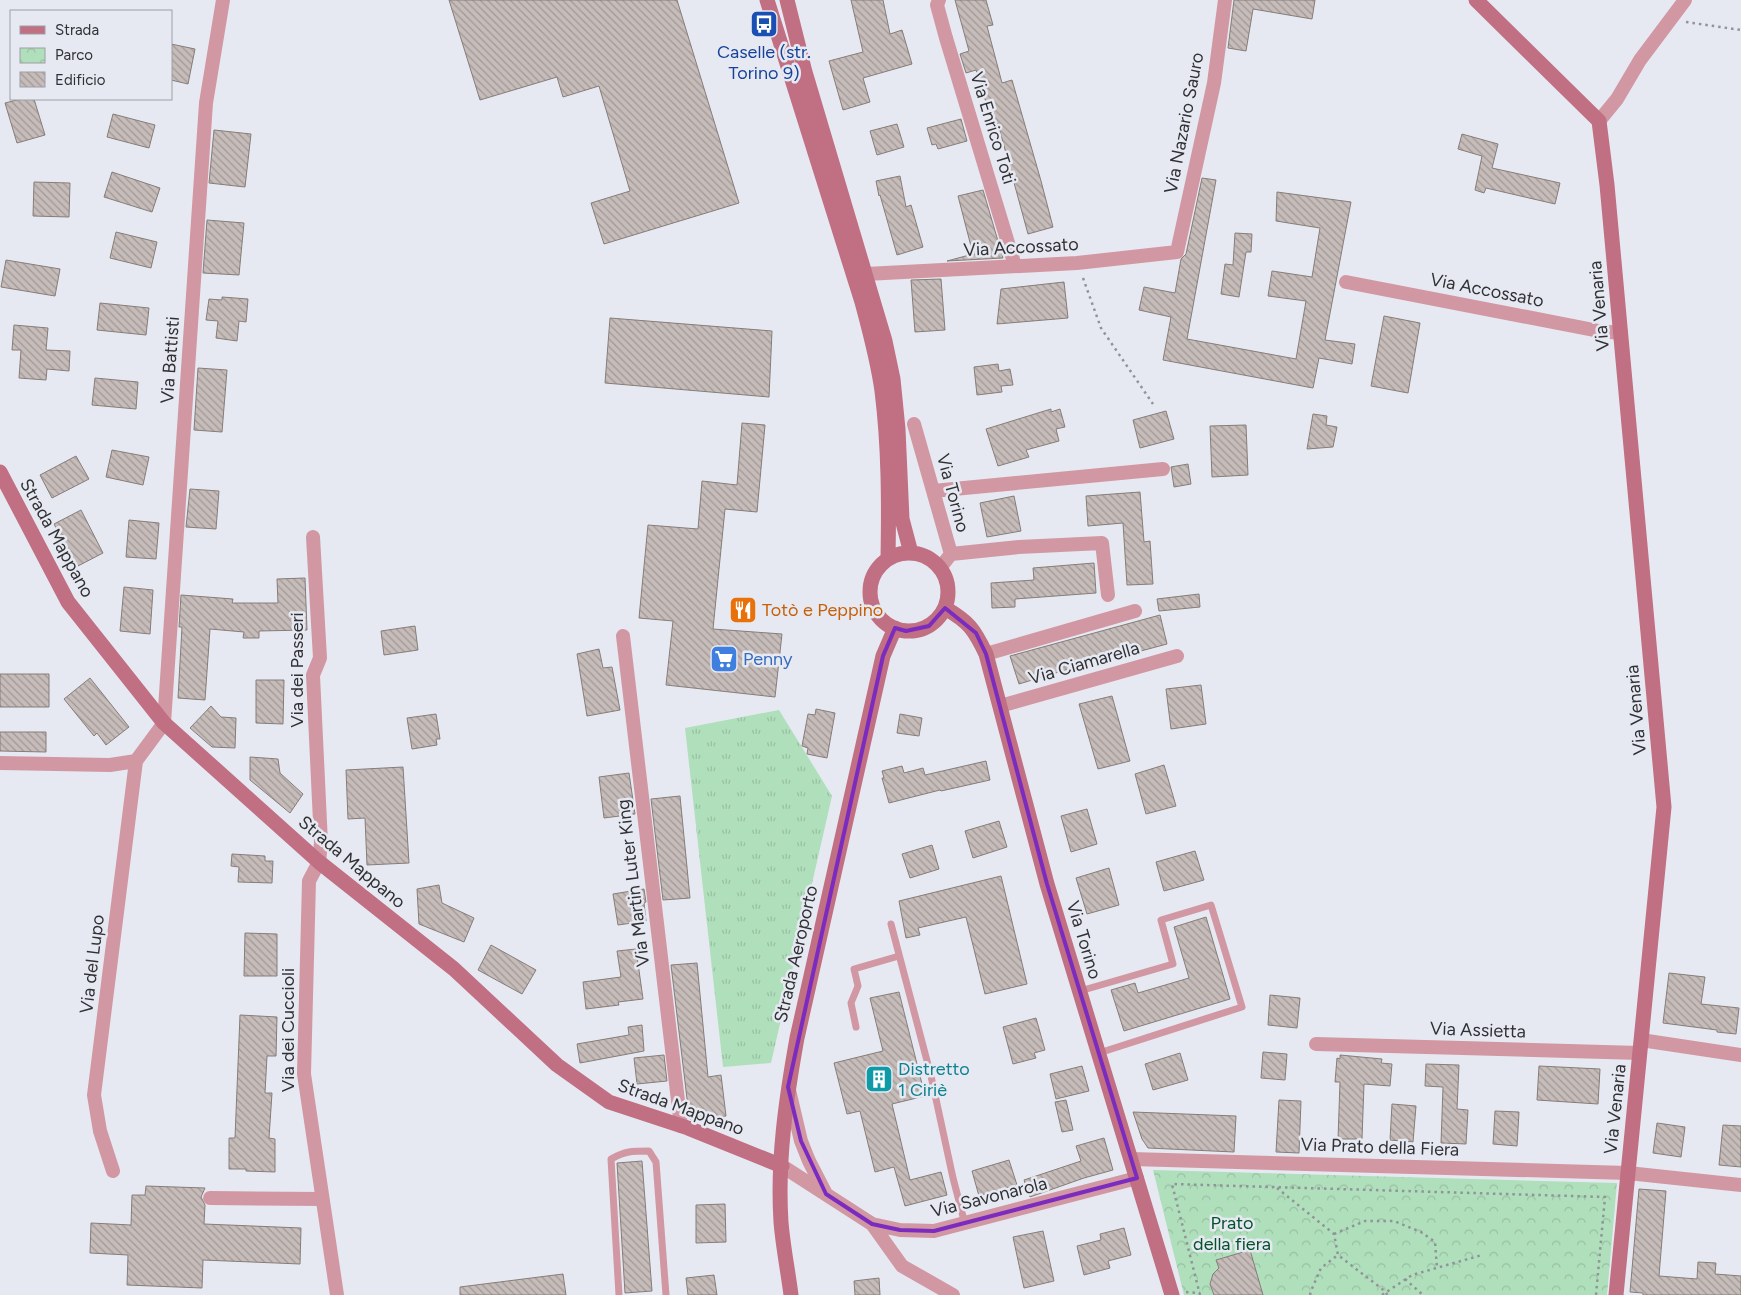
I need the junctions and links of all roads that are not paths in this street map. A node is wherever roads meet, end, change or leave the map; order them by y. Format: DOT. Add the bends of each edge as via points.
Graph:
graph roads {
  1 [pos="222,0"];
  2 [pos="767,0"];
  3 [pos="787,0"];
  4 [pos="939,0"];
  5 [pos="1225,0"];
  6 [pos="1476,0"];
  7 [pos="1685,0"];
  8 [pos="1598,121"];
  9 [pos="1177,252"];
  10 [pos="1014,266"];
  11 [pos="866,274"];
  12 [pos="1346,282"];
  13 [pos="1621,333"];
  14 [pos="914,424"];
  15 [pos="1163,469"];
  16 [pos="0,472"];
  17 [pos="933,491"];
  18 [pos="313,538"];
  19 [pos="911,553"];
  20 [pos="951,554"];
  21 [pos="888,559"];
  22 [pos="940,568"];
  23 [pos="1108,595"];
  24 [pos="945,608"];
  25 [pos="1136,611"];
  26 [pos="895,628"];
  27 [pos="623,636"];
  28 [pos="986,654"];
  29 [pos="1177,656"];
  30 [pos="1000,706"];
  31 [pos="164,723"];
  32 [pos="136,761"];
  33 [pos="0,763"];
  34 [pos="319,862"];
  35 [pos="891,924"];
  36 [pos="899,956"];
  37 [pos="1080,991"];
  38 [pos="856,1027"];
  39 [pos="1316,1044"];
  40 [pos="1640,1047"];
  41 [pos="1099,1053"];
  42 [pos="1741,1055"];
  43 [pos="788,1087"];
  44 [pos="680,1126"];
  45 [pos="1131,1159"];
  46 [pos="782,1166"];
  47 [pos="113,1171"];
  48 [pos="1628,1173"];
  49 [pos="1137,1178"];
  50 [pos="1741,1185"];
  51 [pos="826,1194"];
  52 [pos="210,1198"];
  53 [pos="322,1199"];
  54 [pos="872,1224"];
  55 [pos="965,1224"];
  56 [pos="337,1295"];
  57 [pos="620,1295"];
  58 [pos="666,1295"];
  59 [pos="791,1295"];
  60 [pos="953,1295"];
  61 [pos="1172,1295"];
  62 [pos="1616,1295"];
  1 -- 31 [label="street, Via Battisti" via="206,103"];
  2 -- 21 [label="street" via="862,302 874,350 886,436"];
  3 -- 11 [label="street" via="805,72"];
  4 -- 10 [label="street, Via Enrico Toti" via="937,5 946,38"];
  5 -- 9 [label="street, Via Nazario Sauro" via="1214,83"];
  6 -- 8 [label="street"];
  7 -- 8 [label="street" via="1640,60 1617,99"];
  8 -- 13 [label="street, Via Venaria"];
  9 -- 10 [label="street, Via Accossato"];
  10 -- 11 [label="street, Via Accossato"];
  11 -- 19 [label="street" via="886,341 893,379 902,519"];
  12 -- 13 [label="street, Via Accossato" via="1599,332"];
  13 -- 40 [label="street, Via Venaria" via="1664,807"];
  14 -- 17 [label="street, Via Torino"];
  15 -- 17 [label="street"];
  16 -- 31 [label="street, Strada Mappano" via="68,602"];
  17 -- 20 [label="street, Via Torino"];
  18 -- 34 [label="street, Via dei Passeri" via="320,658 312,675 321,843"];
  19 -- 21 [label="street"];
  19 -- 22 [label="street" via="927,557"];
  20 -- 22 [label="street, Via Torino"];
  20 -- 23 [label="street" via="1102,543"];
  21 -- 26 [label="street" via="874,573 870,593 877,614"];
  22 -- 24 [label="street" via="947,581"];
  24 -- 26 [label="street" via="924,628 906,631"];
  24 -- 28 [label="street, Via Torino" via="963,619 976,633"];
  25 -- 28 [label="street"];
  26 -- 43 [label="street, Strada Aeroporto" via="883,656"];
  27 -- 44 [label="street, Via Martin Luter King"];
  28 -- 30 [label="street, Via Torino"];
  29 -- 30 [label="street, Via Ciamarella"];
  30 -- 37 [label="street, Via Torino" via="1047,884"];
  31 -- 32 [label="street, Via del Lupo"];
  31 -- 34 [label="street, Strada Mappano"];
  32 -- 33 [label="street" via="110,765"];
  32 -- 47 [label="street, Via del Lupo" via="94,1095 100,1131"];
  34 -- 44 [label="street, Strada Mappano" via="454,969 557,1065 609,1102"];
  34 -- 53 [label="street, Via dei Cuccioli" via="309,881 304,1074"];
  35 -- 36 [label="lane"];
  36 -- 38 [label="lane" via="854,968 858,986 851,1002"];
  36 -- 55 [label="lane"];
  37 -- 41 [label="street, Via Torino"];
  37 -- 41 [label="lane" via="1173,964 1161,920 1211,906 1242,1008"];
  39 -- 40 [label="street, Via Assietta"];
  40 -- 42 [label="street, Via Assietta"];
  40 -- 48 [label="street, Via Venaria"];
  41 -- 45 [label="street, Via Torino"];
  43 -- 46 [label="street, Strada Aeroporto"];
  43 -- 51 [label="street, Via Savonarola" via="801,1141"];
  44 -- 46 [label="street, Strada Mappano"];
  45 -- 48 [label="street, Via Prato della Fiera"];
  45 -- 49 [label="street, Via Torino"];
  46 -- 51 [label="street, Via Savonarola"];
  46 -- 59 [label="street, Strada Aeroporto" via="781,1222"];
  48 -- 50 [label="street, Via Prato della Fiera"];
  48 -- 62 [label="street, Via Venaria"];
  49 -- 55 [label="street, Via Savonarola"];
  49 -- 61 [label="street, Via Torino"];
  51 -- 54 [label="street, Via Savonarola"];
  52 -- 53 [label="street"];
  53 -- 56 [label="street, Via dei Cuccioli"];
  54 -- 55 [label="street, Via Savonarola" via="900,1230 934,1231"];
  54 -- 60 [label="street" via="902,1266"];
  57 -- 58 [label="lane" via="611,1159 625,1151 649,1151 656,1162"];
}
